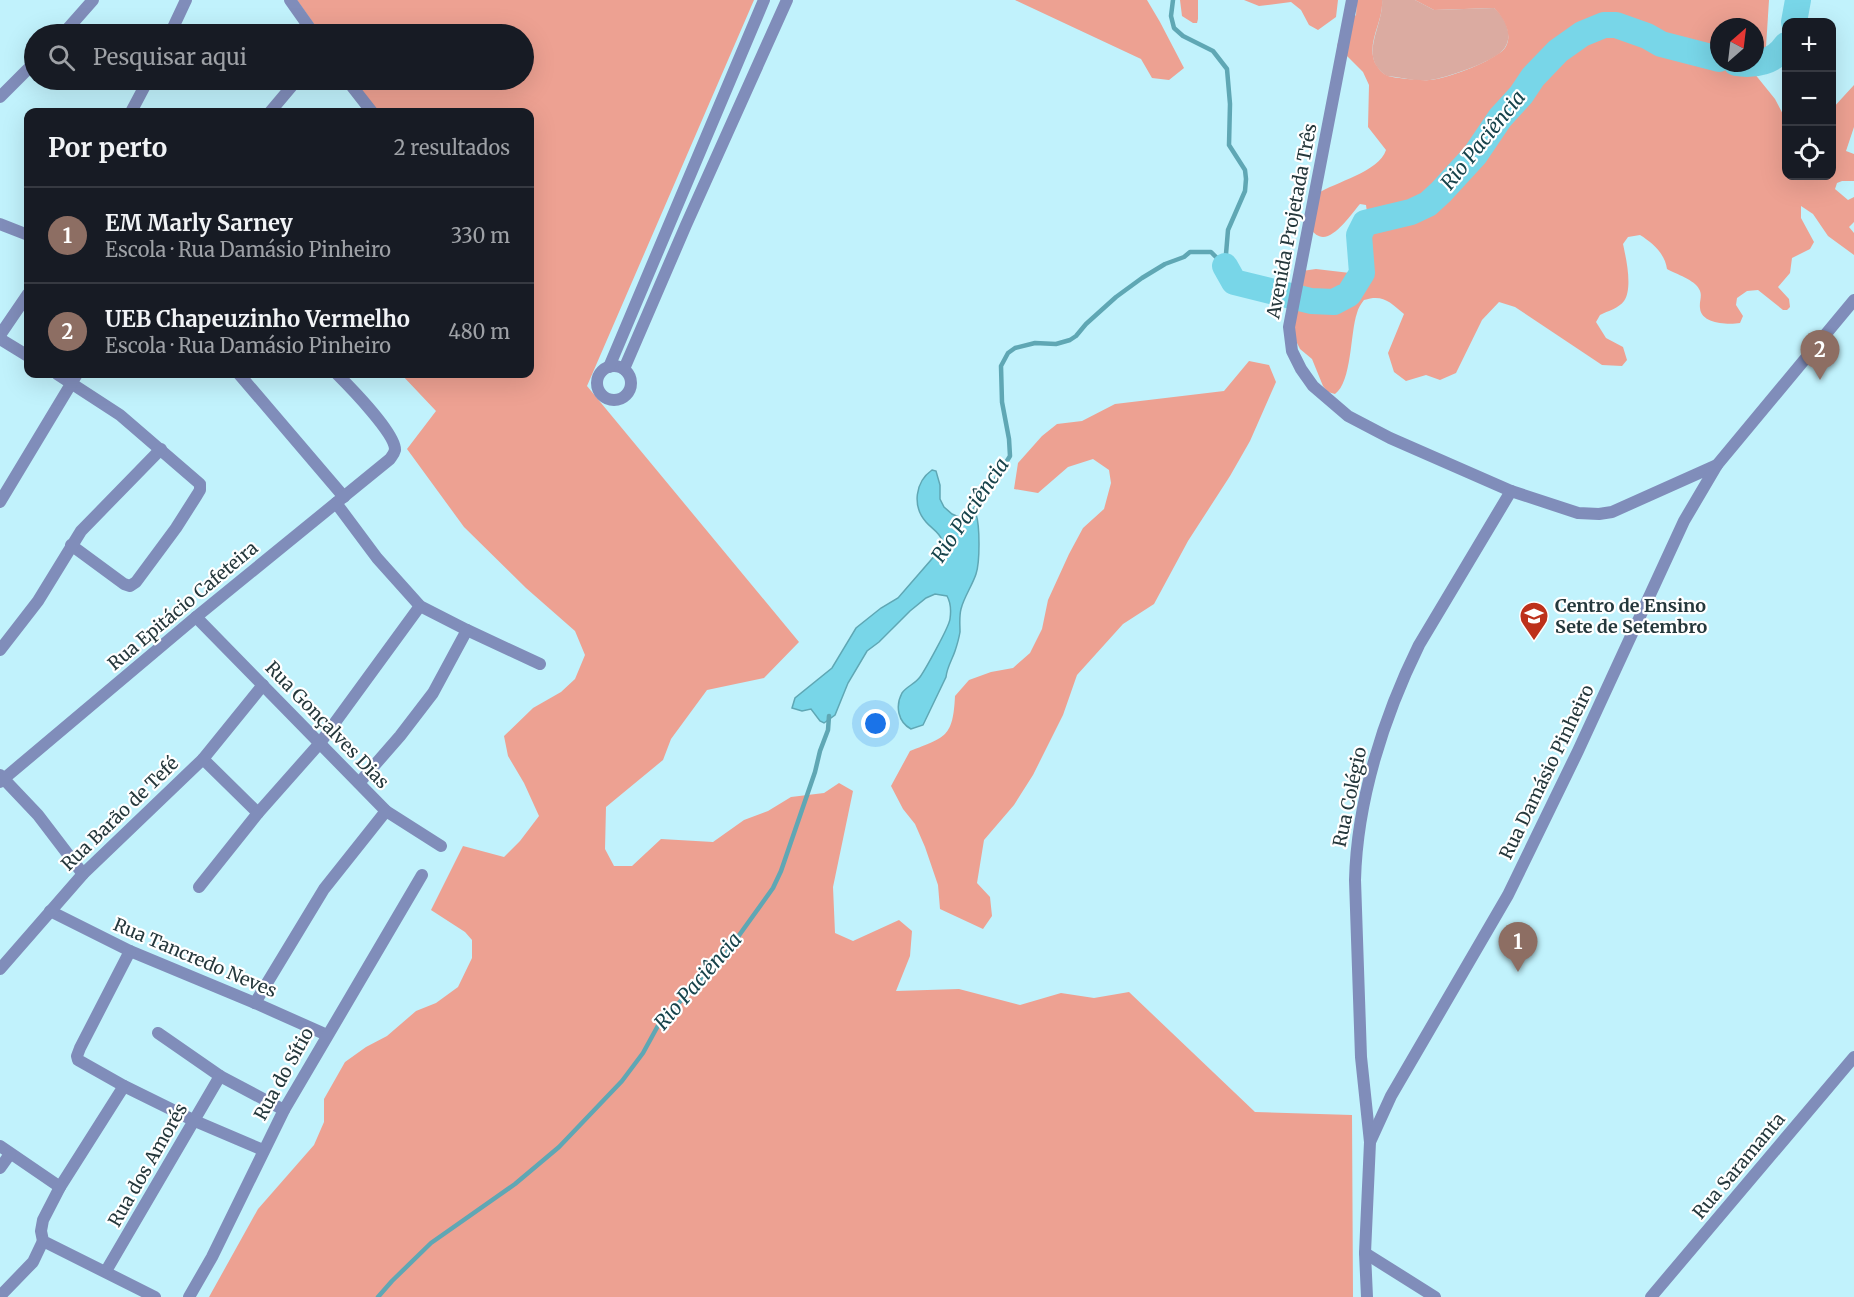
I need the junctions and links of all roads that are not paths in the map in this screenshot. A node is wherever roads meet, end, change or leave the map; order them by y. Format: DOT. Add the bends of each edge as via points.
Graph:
graph roads {
  1 [pos="93,0"];
  2 [pos="186,0"];
  3 [pos="290,0"];
  4 [pos="764,0"];
  5 [pos="787,0"];
  6 [pos="1352,0"];
  7 [pos="72,24"];
  8 [pos="175,24"];
  9 [pos="307,24"];
  10 [pos="24,73"];
  11 [pos="143,90"];
  12 [pos="289,90"];
  13 [pos="355,90"];
  14 [pos="0,97"];
  15 [pos="133,108"];
  16 [pos="273,108"];
  17 [pos="369,108"];
  18 [pos="0,224"];
  19 [pos="24,234"];
  20 [pos="24,300"];
  21 [pos="1854,300"];
  22 [pos="0,337"];
  23 [pos="24,353"];
  24 [pos="609,367"];
  25 [pos="624,369"];
  26 [pos="74,378"];
  27 [pos="242,378"];
  28 [pos="341,378"];
  29 [pos="161,449"];
  30 [pos="1717,465"];
  31 [pos="1511,491"];
  32 [pos="340,500"];
  33 [pos="0,502"];
  34 [pos="71,545"];
  35 [pos="420,606"];
  36 [pos="196,617"];
  37 [pos="467,630"];
  38 [pos="0,650"];
  39 [pos="540,664"];
  40 [pos="263,684"];
  41 [pos="320,743"];
  42 [pos="203,759"];
  43 [pos="1,779"];
  44 [pos="359,783"];
  45 [pos="386,811"];
  46 [pos="258,813"];
  47 [pos="441,846"];
  48 [pos="83,874"];
  49 [pos="422,875"];
  50 [pos="199,888"];
  51 [pos="50,911"];
  52 [pos="130,951"];
  53 [pos="0,969"];
  54 [pos="255,1003"];
  55 [pos="158,1033"];
  56 [pos="327,1035"];
  57 [pos="1854,1057"];
  58 [pos="220,1076"];
  59 [pos="124,1086"];
  60 [pos="284,1110"];
  61 [pos="195,1121"];
  62 [pos="1370,1142"];
  63 [pos="5,1150"];
  64 [pos="263,1150"];
  65 [pos="0,1168"];
  66 [pos="60,1187"];
  67 [pos="43,1241"];
  68 [pos="1365,1253"];
  69 [pos="106,1271"];
  70 [pos="0,1296"];
  71 [pos="154,1297"];
  72 [pos="189,1297"];
  73 [pos="1367,1297"];
  74 [pos="1435,1297"];
  75 [pos="1651,1297"];
  1 -- 7 [label="street"];
  2 -- 8 [label="street"];
  3 -- 9 [label="street"];
  4 -- 24 [label="street"];
  5 -- 25 [label="street"];
  6 -- 31 [label="street, Avenida Projetada Três" via="1293,305 1292,351 1313,386 1348,416"];
  10 -- 14 [label="street"];
  11 -- 15 [label="street"];
  12 -- 16 [label="street"];
  13 -- 17 [label="street"];
  18 -- 19 [label="street"];
  20 -- 22 [label="street"];
  21 -- 30 [label="street, Rua Damásio Pinheiro"];
  22 -- 23 [label="street"];
  24 -- 25 [label="street"];
  24 -- 25 [label="street" via="598,375 597,389 614,401 630,390 630,378"];
  26 -- 29 [label="street"];
  26 -- 33 [label="street"];
  27 -- 32 [label="street"];
  28 -- 32 [label="street, Rua Epitácio Cafeteira" via="390,436 395,449 390,459"];
  29 -- 34 [label="street"];
  29 -- 34 [label="street" via="198,481 200,490 136,582 124,584"];
  30 -- 31 [label="street, Avenida Projetada Três" via="1612,512 1599,514 1578,513"];
  30 -- 62 [label="street, Rua Damásio Pinheiro" via="1684,521 1508,895 1391,1096"];
  31 -- 62 [label="street, Rua Colégio" via="1408,667 1379,742 1366,798 1355,880 1361,1058"];
  32 -- 35 [label="street" via="377,558"];
  32 -- 36 [label="street, Rua Epitácio Cafeteira"];
  34 -- 38 [label="street" via="38,601"];
  35 -- 37 [label="street"];
  35 -- 41 [label="street"];
  36 -- 40 [label="street, Rua Gonçalves Dias"];
  36 -- 43 [label="street, Rua Epitácio Cafeteira"];
  37 -- 39 [label="street"];
  37 -- 44 [label="street" via="433,693"];
  40 -- 41 [label="street, Rua Gonçalves Dias"];
  40 -- 42 [label="street, Rua Barão de Tefé"];
  41 -- 44 [label="street, Rua Gonçalves Dias"];
  41 -- 46 [label="street"];
  42 -- 46 [label="street"];
  42 -- 48 [label="street, Rua Barão de Tefé"];
  43 -- 48 [label="street" via="38,815"];
  44 -- 45 [label="street, Rua Gonçalves Dias"];
  45 -- 47 [label="street, Rua Gonçalves Dias"];
  45 -- 54 [label="street" via="324,889"];
  46 -- 50 [label="street"];
  48 -- 51 [label="street, Rua Barão de Tefé"];
  49 -- 56 [label="street, Rua do Sítio"];
  51 -- 52 [label="street, Rua Tancredo Neves"];
  51 -- 53 [label="street, Rua Barão de Tefé"];
  52 -- 54 [label="street, Rua Tancredo Neves"];
  52 -- 59 [label="street" via="77,1056"];
  54 -- 56 [label="street, Rua Tancredo Neves"];
  55 -- 58 [label="street"];
  56 -- 60 [label="street, Rua do Sítio"];
  57 -- 75 [label="street, Rua Saramanta"];
  58 -- 60 [label="street"];
  58 -- 61 [label="street, Rua dos Amorés"];
  59 -- 61 [label="street"];
  59 -- 66 [label="street"];
  60 -- 64 [label="street, Rua do Sítio"];
  61 -- 64 [label="street"];
  61 -- 69 [label="street, Rua dos Amorés"];
  62 -- 68 [label="street, Rua Damásio Pinheiro"];
  63 -- 65 [label="street"];
  63 -- 66 [label="street"];
  64 -- 72 [label="street, Rua do Sítio"];
  66 -- 67 [label="street" via="43,1220"];
  67 -- 69 [label="street"];
  67 -- 70 [label="street" via="33,1262"];
  68 -- 73 [label="street, Rua Damásio Pinheiro"];
  68 -- 74 [label="street"];
  69 -- 71 [label="street"];
}
